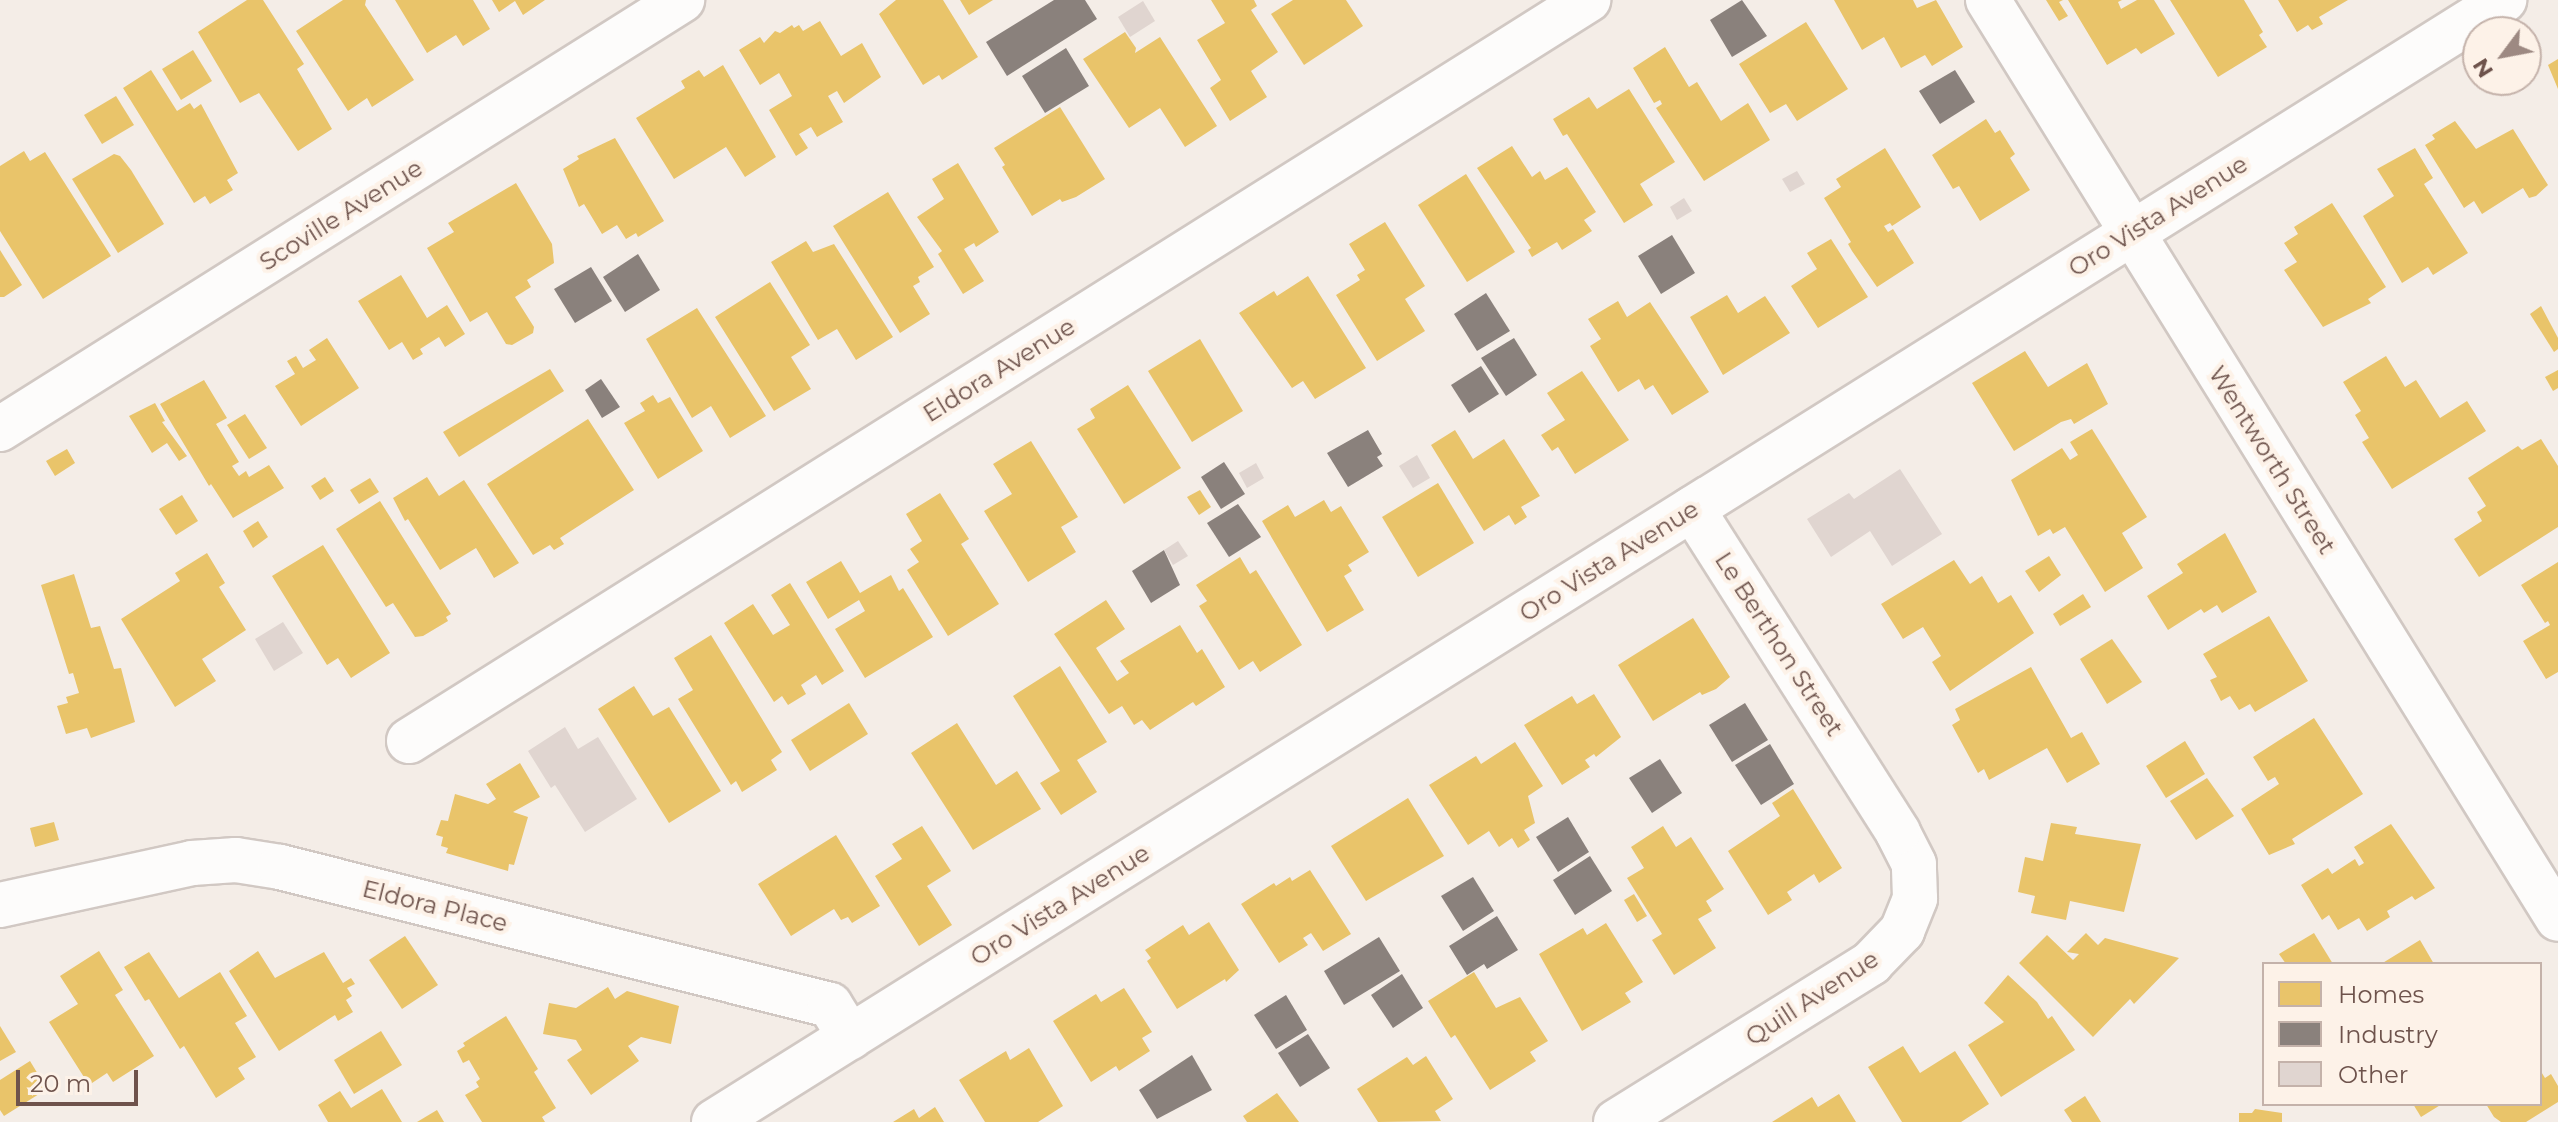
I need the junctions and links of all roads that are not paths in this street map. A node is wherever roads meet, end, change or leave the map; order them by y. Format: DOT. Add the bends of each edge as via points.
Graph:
graph roads {
  1 [pos="682,0"];
  2 [pos="1588,0"];
  3 [pos="1988,0"];
  4 [pos="2504,0"];
  5 [pos="2130,233"];
  6 [pos="0,429"];
  7 [pos="1692,509"];
  8 [pos="409,741"];
  9 [pos="1866,780"];
  10 [pos="0,905"];
  11 [pos="2558,919"];
  12 [pos="850,1037"];
  13 [pos="714,1122"];
  14 [pos="1616,1122"];
  1 -- 6 [label="street, Scoville Avenue"];
  2 -- 8 [label="street, Eldora Avenue"];
  3 -- 5 [label="street, Wentworth Street"];
  4 -- 5 [label="street, Oro Vista Avenue"];
  5 -- 7 [label="street, Oro Vista Avenue"];
  5 -- 11 [label="street, Wentworth Street"];
  7 -- 9 [label="street, Le Berthon Street"];
  7 -- 12 [label="street, Oro Vista Avenue"];
  9 -- 14 [label="street, Quill Avenue" via="1914,864 1915,898 1902,931 1871,963"];
  10 -- 12 [label="street, Eldora Place" via="192,863 236,860 803,997 830,1005"];
  12 -- 13 [label="street, Oro Vista Avenue"];
}
